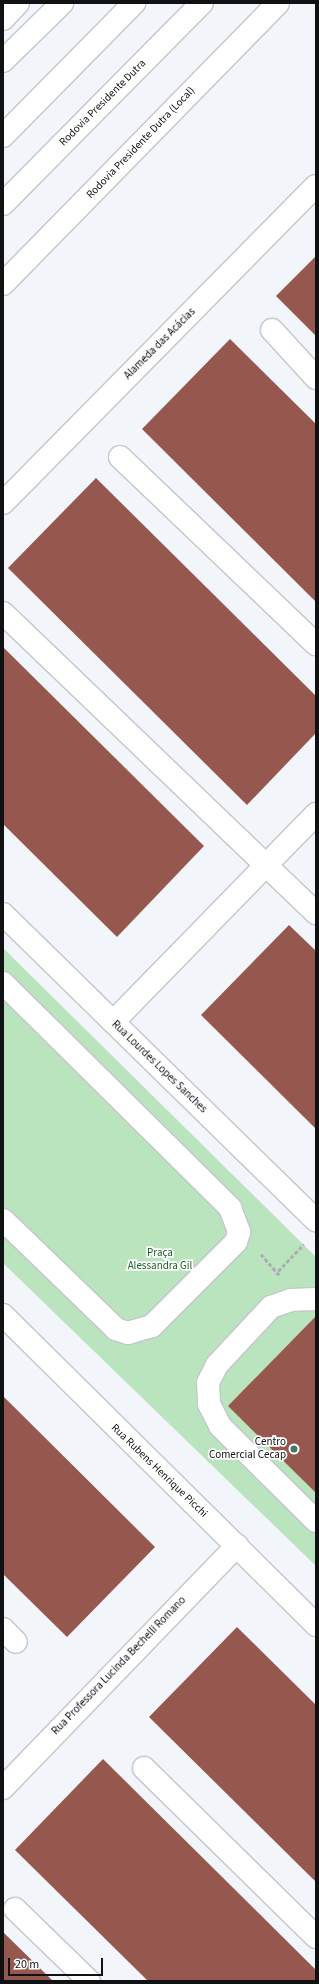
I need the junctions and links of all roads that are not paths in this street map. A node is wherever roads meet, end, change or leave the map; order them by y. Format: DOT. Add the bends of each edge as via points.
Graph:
graph roads {
  1 [pos="18,3"];
  2 [pos="62,3"];
  3 [pos="134,3"];
  4 [pos="202,3"];
  5 [pos="278,3"];
  6 [pos="3,19"];
  7 [pos="3,61"];
  8 [pos="3,136"];
  9 [pos="316,186"];
  10 [pos="3,204"];
  11 [pos="28,259"];
  12 [pos="3,284"];
  13 [pos="3,300"];
  14 [pos="272,330"];
  15 [pos="316,378"];
  16 [pos="120,457"];
  17 [pos="3,503"];
  18 [pos="3,613"];
  19 [pos="316,644"];
  20 [pos="316,814"];
  21 [pos="267,864"];
  22 [pos="316,913"];
  23 [pos="3,914"];
  24 [pos="3,983"];
  25 [pos="113,1022"];
  26 [pos="3,1220"];
  27 [pos="313,1228"];
  28 [pos="316,1300"];
  29 [pos="3,1315"];
  30 [pos="316,1521"];
  31 [pos="237,1546"];
  32 [pos="316,1625"];
  33 [pos="144,1768"];
  34 [pos="3,1788"];
  35 [pos="15,1909"];
  36 [pos="316,1937"];
  37 [pos="89,1981"];
  1 -- 6 [label="main road"];
  2 -- 7 [label="main road"];
  3 -- 8 [label="main road"];
  4 -- 10 [label="main road, Rodovia Presidente Dutra"];
  5 -- 11 [label="main road, Rodovia Presidente Dutra (Local)"];
  9 -- 17 [label="main road, Alameda das Acácias"];
  11 -- 12 [label="main road, Rodovia Presidente Dutra (Local)"];
  11 -- 13 [label="main road"];
  14 -- 15 [label="main road"];
  16 -- 19 [label="main road"];
  18 -- 21 [label="main road"];
  20 -- 21 [label="main road"];
  21 -- 22 [label="main road"];
  21 -- 25 [label="main road"];
  23 -- 25 [label="main road, Rua Lourdes Lopes Sanches"];
  24 -- 26 [label="main road" via="230,1208 239,1232 236,1242 152,1326 128,1333 116,1329"];
  25 -- 27 [label="main road, Rua Lourdes Lopes Sanches"];
  28 -- 30 [label="main road" via="291,1300 271,1307 217,1365 208,1383 209,1404 220,1426"];
  29 -- 31 [label="main road, Rua Rubens Henrique Picchi"];
  31 -- 32 [label="main road, Rua Rubens Henrique Picchi"];
  31 -- 34 [label="main road, Rua Professora Lucinda Bechelli Romano"];
  33 -- 36 [label="main road"];
  35 -- 37 [label="main road"];
}
